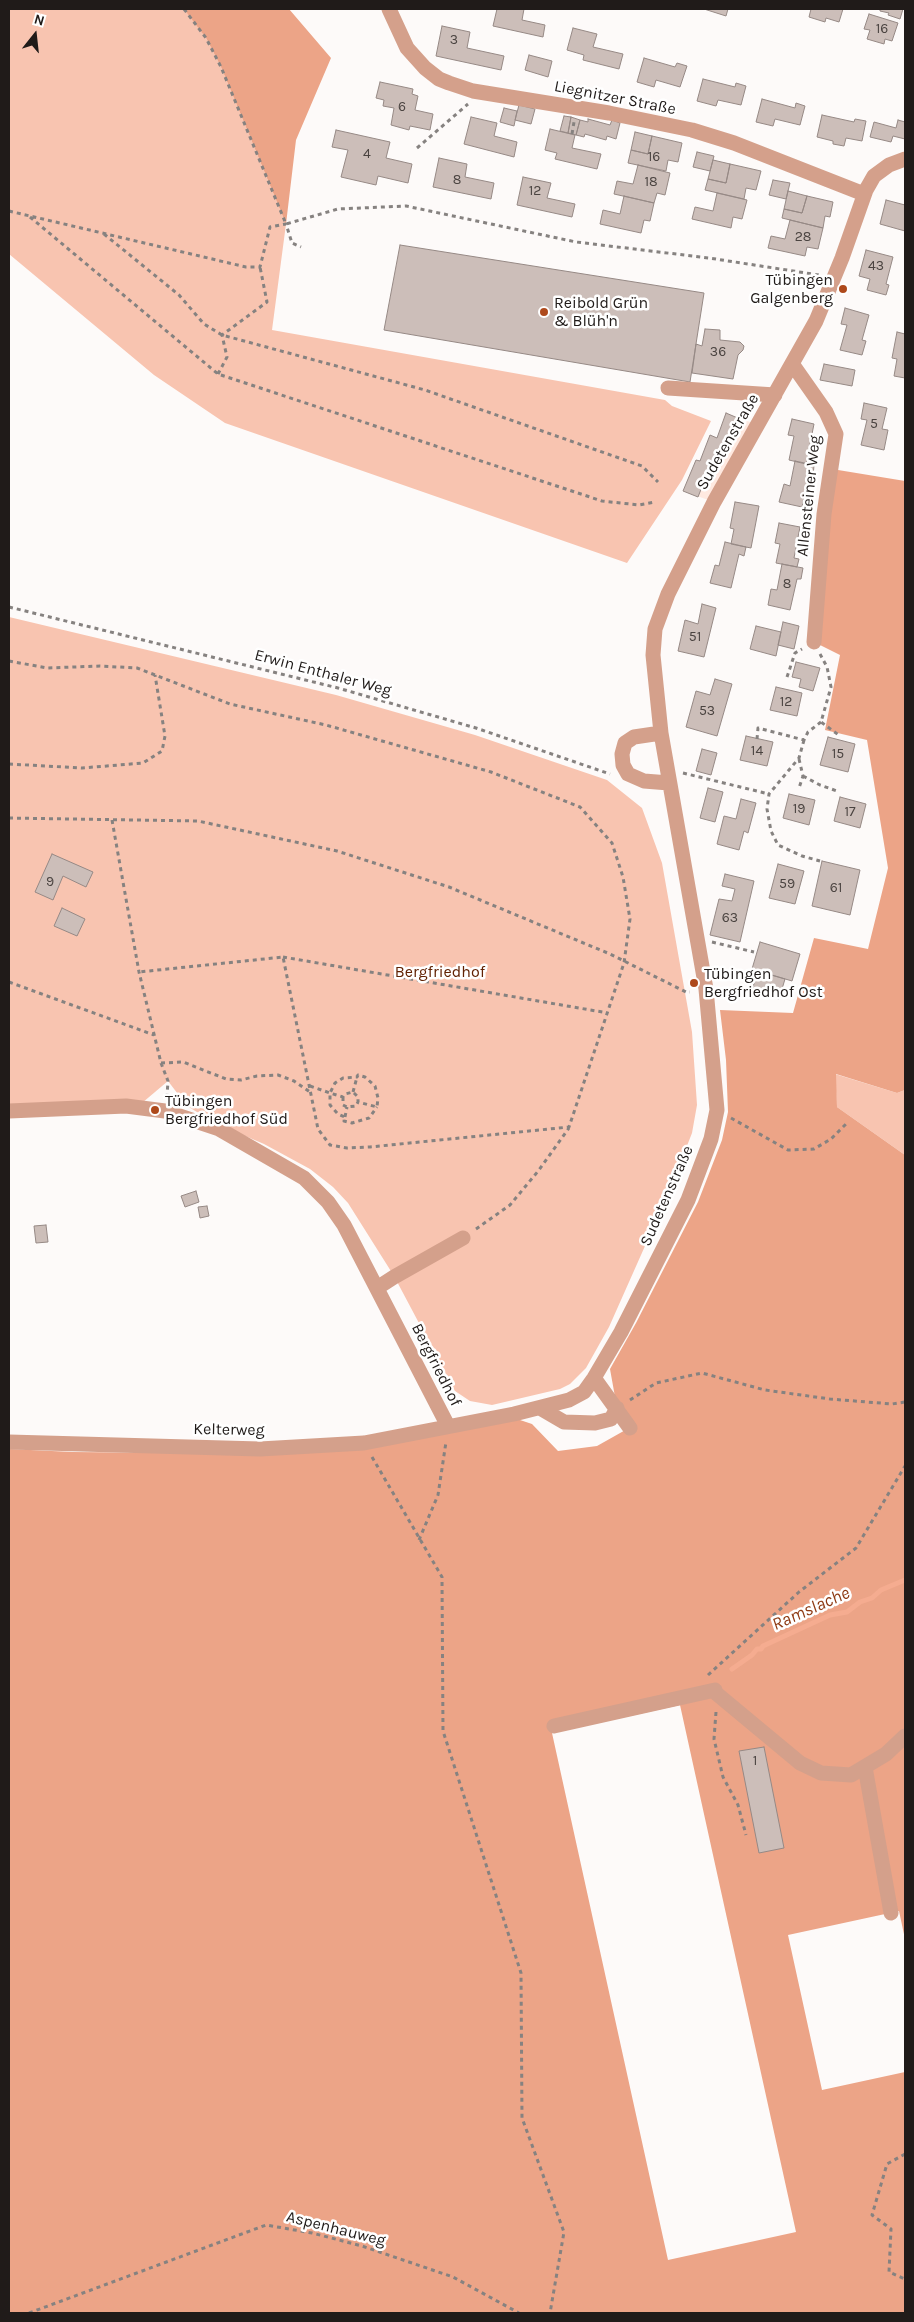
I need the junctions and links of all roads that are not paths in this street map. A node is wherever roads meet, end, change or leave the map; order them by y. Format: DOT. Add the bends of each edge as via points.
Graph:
graph roads {
  1 [pos="389,9"];
  2 [pos="905,159"];
  3 [pos="864,194"];
  4 [pos="793,364"];
  5 [pos="668,388"];
  6 [pos="775,396"];
  7 [pos="814,642"];
  8 [pos="661,734"];
  9 [pos="668,776"];
  10 [pos="9,1111"];
  11 [pos="463,1238"];
  12 [pos="377,1288"];
  13 [pos="594,1378"];
  14 [pos="540,1408"];
  15 [pos="617,1408"];
  16 [pos="448,1426"];
  17 [pos="630,1428"];
  18 [pos="9,1442"];
  19 [pos="554,1726"];
  20 [pos="905,1736"];
  21 [pos="865,1767"];
  22 [pos="891,1913"];
  1 -- 3 [label="street, Liegnitzer Straße" via="407,48 425,68 449,84 692,130"];
  2 -- 3 [label="street, Sudetenstraße" via="874,176"];
  3 -- 4 [label="street, Sudetenstraße" via="835,278"];
  4 -- 6 [label="street, Sudetenstraße"];
  4 -- 7 [label="street, Allensteiner Weg" via="826,412 836,434 824,514"];
  5 -- 6 [label="street"];
  6 -- 8 [label="street, Sudetenstraße" via="714,502 668,594 655,629 652,655"];
  8 -- 9 [label="street, Sudetenstraße"];
  8 -- 9 [label="street" via="634,737 625,743 622,754 628,774 644,781"];
  9 -- 13 [label="street, Sudetenstraße" via="706,989 717,1110 711,1139 688,1200"];
  10 -- 12 [label="street, Bergfriedhof" via="126,1106 165,1111 219,1129 304,1178 328,1202 344,1225"];
  11 -- 12 [label="street"];
  12 -- 16 [label="street, Bergfriedhof"];
  13 -- 14 [label="street, Sudetenstraße" via="584,1392"];
  13 -- 15 [label="street"];
  14 -- 15 [label="street" via="564,1422 595,1424 611,1419"];
  14 -- 16 [label="street, Sudetenstraße"];
  15 -- 17 [label="street"];
  16 -- 18 [label="street, Kelterweg" via="364,1443 260,1449"];
  19 -- 21 [label="street" via="716,1692 800,1763 821,1773 852,1775"];
  20 -- 21 [label="street" via="886,1754"];
  21 -- 22 [label="street"];
}
